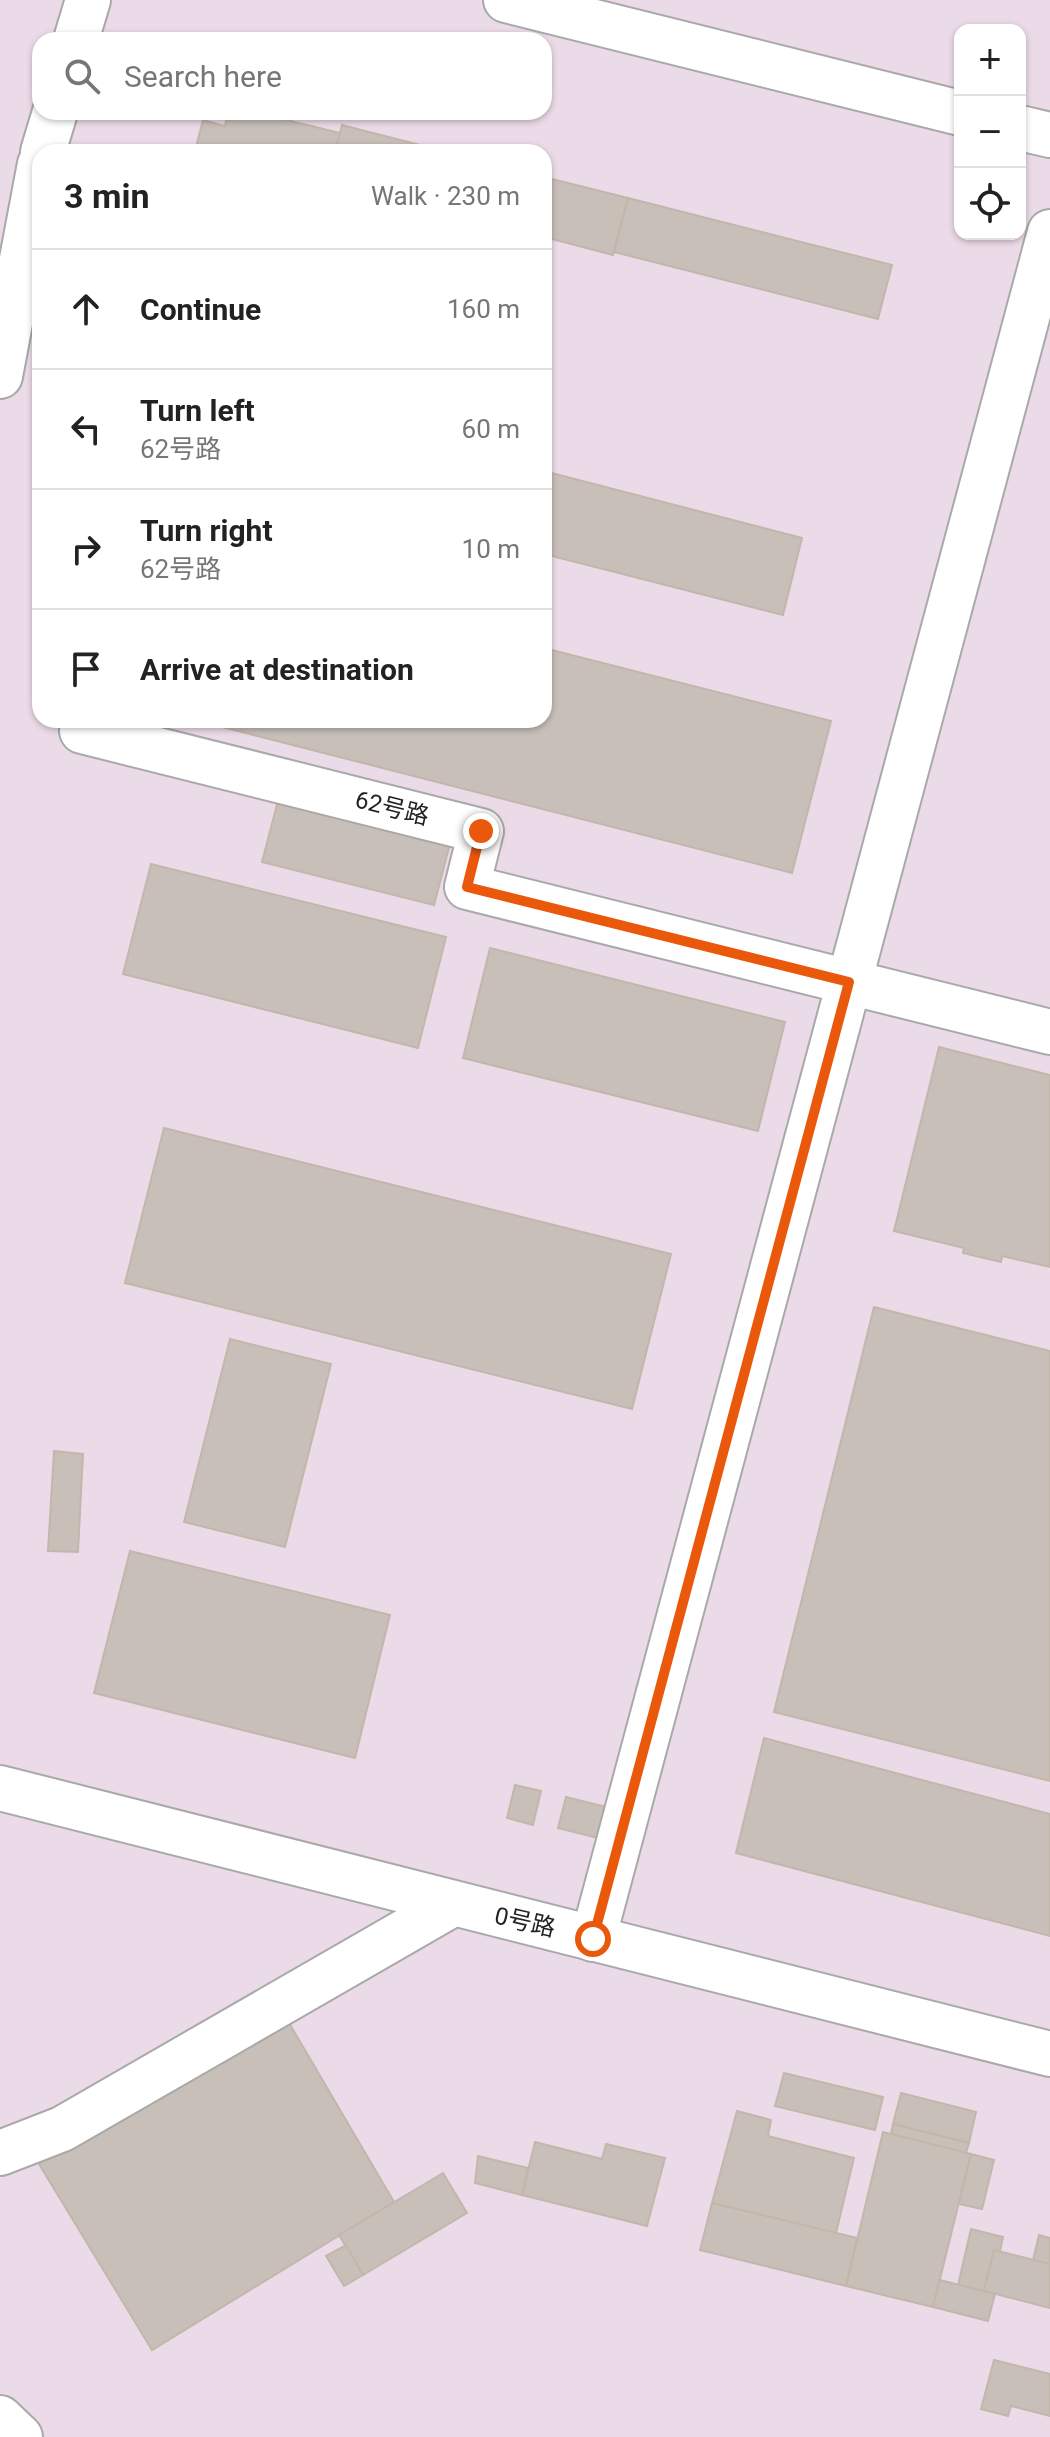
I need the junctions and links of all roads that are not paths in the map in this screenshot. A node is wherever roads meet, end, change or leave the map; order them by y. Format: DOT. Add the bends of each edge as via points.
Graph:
graph roads {
  1 [pos="88,0"];
  2 [pos="506,0"];
  3 [pos="78,32"];
  4 [pos="954,112"];
  5 [pos="53,120"];
  6 [pos="1026,129"];
  7 [pos="1050,135"];
  8 [pos="45,144"];
  9 [pos="32,206"];
  10 [pos="1050,232"];
  11 [pos="0,376"];
  12 [pos="82,731"];
  13 [pos="849,982"];
  14 [pos="1050,1032"];
  15 [pos="0,1788"];
  16 [pos="451,1905"];
  17 [pos="593,1939"];
  18 [pos="1050,2054"];
  19 [pos="0,2153"];
  20 [pos="0,2418"];
  21 [pos="20,2437"];
  1 -- 3 [label="street"];
  2 -- 4 [label="street"];
  5 -- 8 [label="street"];
  6 -- 7 [label="street"];
  9 -- 11 [label="street"];
  10 -- 13 [label="street"];
  12 -- 13 [label="street, 62号路" via="481,831 467,887"];
  13 -- 14 [label="street, 62号路"];
  13 -- 17 [label="street"];
  15 -- 16 [label="street, 0号路"];
  16 -- 17 [label="street, 0号路"];
  16 -- 19 [label="street" via="62,2129"];
  17 -- 18 [label="street, 0号路"];
  20 -- 21 [label="street"];
}
